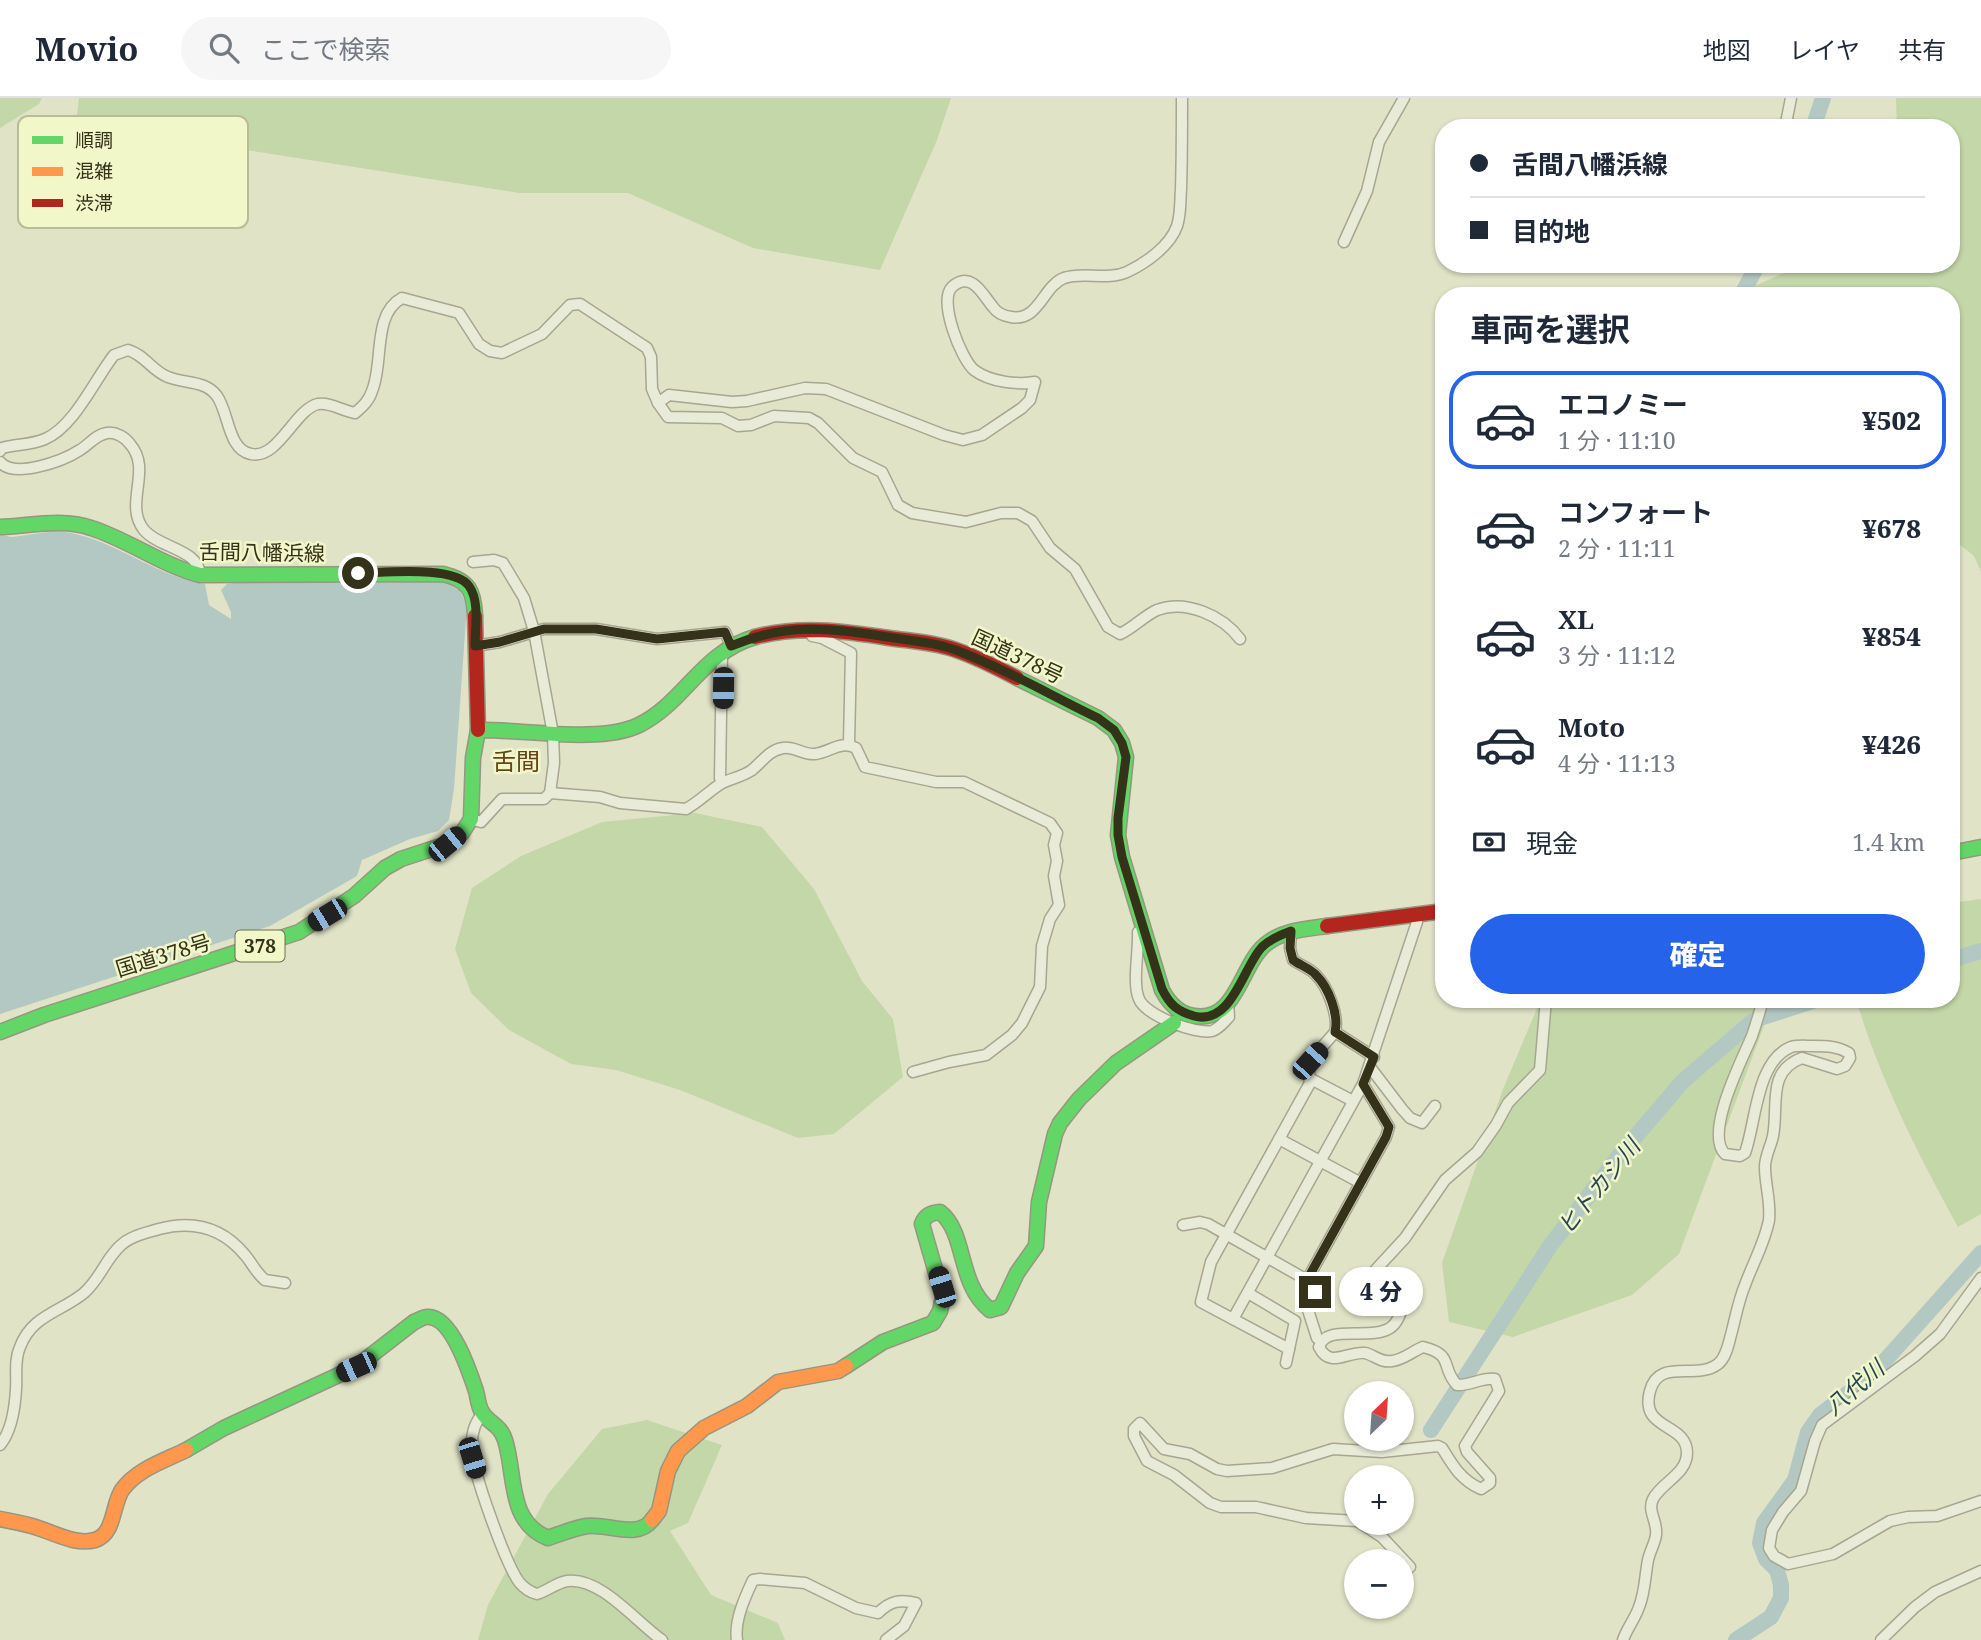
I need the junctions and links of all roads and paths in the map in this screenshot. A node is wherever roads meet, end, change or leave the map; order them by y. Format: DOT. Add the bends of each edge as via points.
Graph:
graph roads {
  1 [pos="1182,98"];
  2 [pos="1404,98"];
  3 [pos="1791,98"];
  4 [pos="1787,119"];
  5 [pos="1344,242"];
  6 [pos="658,403"];
  7 [pos="0,451"];
  8 [pos="0,462"];
  9 [pos="0,527"];
  10 [pos="473,562"];
  11 [pos="200,575"];
  12 [pos="534,631"];
  13 [pos="782,631"];
  14 [pos="1240,639"];
  15 [pos="475,646"];
  16 [pos="726,649"];
  17 [pos="478,730"];
  18 [pos="552,734"];
  19 [pos="849,744"];
  20 [pos="722,783"];
  21 [pos="550,793"];
  22 [pos="471,819"];
  23 [pos="1981,847"];
  24 [pos="1960,851"];
  25 [pos="1435,912"];
  26 [pos="1417,914"];
  27 [pos="1143,924"];
  28 [pos="1291,931"];
  29 [pos="1228,1003"];
  30 [pos="1545,1008"];
  31 [pos="1760,1008"];
  32 [pos="1174,1023"];
  33 [pos="0,1032"];
  34 [pos="1335,1032"];
  35 [pos="1372,1062"];
  36 [pos="913,1072"];
  37 [pos="1309,1078"];
  38 [pos="1363,1084"];
  39 [pos="1353,1101"];
  40 [pos="1435,1105"];
  41 [pos="1279,1139"];
  42 [pos="1320,1161"];
  43 [pos="1362,1183"];
  44 [pos="1183,1225"];
  45 [pos="1225,1235"];
  46 [pos="1267,1257"];
  47 [pos="1981,1278"];
  48 [pos="1307,1280"];
  49 [pos="285,1283"];
  50 [pos="1248,1293"];
  51 [pos="1233,1319"];
  52 [pos="1321,1341"];
  53 [pos="1289,1349"];
  54 [pos="1286,1363"];
  55 [pos="483,1413"];
  56 [pos="0,1445"];
  57 [pos="1981,1502"];
  58 [pos="0,1519"];
  59 [pos="1344,1521"];
  60 [pos="1379,1535"];
  61 [pos="1393,1549"];
  62 [pos="1981,1571"];
  63 [pos="662,1640"];
  64 [pos="737,1640"];
  65 [pos="886,1640"];
  66 [pos="1623,1640"];
  67 [pos="1881,1640"];
  1 -- 6 [label="street" via="1180,215 1169,240 1152,256 1127,272 1061,279 1034,310 1018,318 1001,314 974,285 958,284 948,294 947,311 975,370 1007,382 1035,382 1030,400 982,435 963,440 944,435 816,388 732,402 669,395"];
  2 -- 5 [label="street" via="1379,142 1367,191"];
  3 -- 4 [label="street"];
  6 -- 7 [label="street" via="647,348 580,304 570,304 542,334 502,353 479,344 459,313 402,298 386,316 373,391 364,405 355,413 317,404 261,454 248,454 236,444 224,409 210,389 165,376 128,350 114,355 61,430 44,440"];
  6 -- 14 [label="street" via="668,417 722,418 738,426 774,416 808,418 853,458 882,472 904,510 966,522 1017,513 1032,521 1050,548 1075,569 1114,632 1120,634 1156,611 1173,607 1215,617 1232,627"];
  8 -- 11 [label="street" via="20,471 67,457 105,433 119,435 130,442 140,465 136,519 153,538 195,560"];
  9 -- 11 [label="main road, 舌間八幡浜線" via="90,527"];
  10 -- 12 [label="street" via="503,563 524,598"];
  11 -- 15 [label="main road, 舌間八幡浜線" via="454,576 469,586 474,597"];
  12 -- 15 [label="street"];
  12 -- 16 [label="street" via="596,629 657,639 725,632"];
  12 -- 18 [label="street"];
  13 -- 16 [label="main road, 国道378号"];
  13 -- 19 [label="street" via="787,637 822,638 850,653"];
  13 -- 27 [label="main road, 国道378号" via="837,630 956,650 1114,730 1126,757 1118,835"];
  15 -- 17 [label="main road, 舌間八幡浜線"];
  16 -- 18 [label="main road, 国道378号" via="641,724 625,731"];
  16 -- 20 [label="street"];
  17 -- 18 [label="main road, 国道378号"];
  17 -- 22 [label="main road"];
  18 -- 21 [label="street"];
  19 -- 20 [label="street" via="817,754 780,748 737,779"];
  19 -- 36 [label="street" via="865,767 936,782 964,782 1050,823 1057,833 1054,876 1059,905 1042,946 1040,987 1022,1023 986,1055"];
  20 -- 21 [label="street" via="686,809"];
  21 -- 22 [label="street" via="544,799 502,799 481,822"];
  22 -- 33 [label="main road, 国道378号 / 378" via="447,844 385,868 354,896 299,932"];
  23 -- 24 [label="main road"];
  25 -- 26 [label="main road"];
  26 -- 28 [label="main road"];
  26 -- 35 [label="street"];
  27 -- 29 [label="main road, 国道378号" via="1168,1002 1180,1012 1199,1017 1215,1014"];
  27 -- 32 [label="street" via="1137,929 1139,1000"];
  28 -- 29 [label="main road" via="1264,945"];
  28 -- 34 [label="street" via="1293,960 1316,974 1334,1008"];
  29 -- 32 [label="street" via="1229,1017 1215,1030 1204,1032"];
  30 -- 52 [label="street" via="1540,1070 1508,1103 1477,1152 1445,1180 1405,1238 1368,1277 1369,1286 1403,1304 1399,1318 1377,1333 1328,1335"];
  31 -- 66 [label="street" via="1731,1084 1719,1131 1719,1146 1725,1154 1745,1153 1764,1080 1777,1057 1791,1048 1815,1046 1841,1048 1850,1058 1837,1069 1802,1058 1786,1066 1779,1076 1773,1136 1765,1163 1768,1224 1727,1350 1721,1362 1710,1368 1660,1374 1650,1390 1647,1407 1653,1418 1684,1440 1688,1450 1685,1464 1654,1497 1656,1536 1641,1604"];
  32 -- 55 [label="main road" via="1116,1063 1060,1123 1039,1202 1036,1246 1001,1307 990,1310 975,1295 949,1219 940,1212 927,1214 922,1224 943,1297 937,1318 883,1342 838,1371 778,1382 747,1406 704,1428 678,1451 659,1511 648,1525 632,1530 588,1526 548,1538 534,1531 512,1486 504,1436 495,1420"];
  34 -- 35 [label="street"];
  34 -- 37 [label="street" via="1310,1061"];
  35 -- 38 [label="street"];
  35 -- 40 [label="street" via="1410,1118 1422,1123"];
  37 -- 39 [label="street"];
  37 -- 41 [label="street"];
  38 -- 39 [label="street"];
  38 -- 43 [label="street" via="1389,1127"];
  39 -- 42 [label="street"];
  41 -- 42 [label="street"];
  41 -- 45 [label="street"];
  42 -- 43 [label="street"];
  42 -- 46 [label="street"];
  43 -- 48 [label="street"];
  44 -- 45 [label="street" via="1200,1222"];
  45 -- 46 [label="street"];
  45 -- 51 [label="street" via="1211,1262 1201,1302"];
  46 -- 48 [label="street"];
  46 -- 50 [label="street"];
  47 -- 57 [label="street" via="1940,1334 1822,1425 1801,1491 1772,1530 1769,1548 1788,1564 1801,1562 1833,1554 1890,1521 1937,1516"];
  48 -- 52 [label="street" via="1315,1292 1309,1317"];
  49 -- 56 [label="street" via="265,1280 237,1246 208,1227 180,1225 125,1241 94,1284 24,1337 16,1360 13,1414"];
  50 -- 51 [label="street"];
  50 -- 53 [label="street" via="1295,1321"];
  51 -- 53 [label="street"];
  52 -- 59 [label="street" via="1322,1354 1336,1359 1363,1353 1388,1362 1423,1348 1434,1350 1444,1357 1457,1385 1495,1379 1499,1391 1465,1446 1490,1483 1481,1489 1472,1485 1438,1446 1382,1452 1334,1449 1272,1468 1240,1472 1217,1469 1190,1454 1164,1449 1140,1423 1134,1436 1152,1466 1174,1475 1210,1503"];
  53 -- 54 [label="street"];
  55 -- 58 [label="main road" via="450,1334 438,1319 423,1317 356,1367 142,1470 124,1487 109,1528 96,1540 77,1541"];
  55 -- 63 [label="street" via="474,1427 472,1458 520,1584 537,1594 568,1581 587,1585 618,1602"];
  60 -- 61 [label="street"];
  62 -- 67 [label="street" via="1935,1592"];
  64 -- 65 [label="street" via="743,1602 753,1580 805,1583 856,1608 878,1613 902,1599 916,1603 904,1626"];
}
